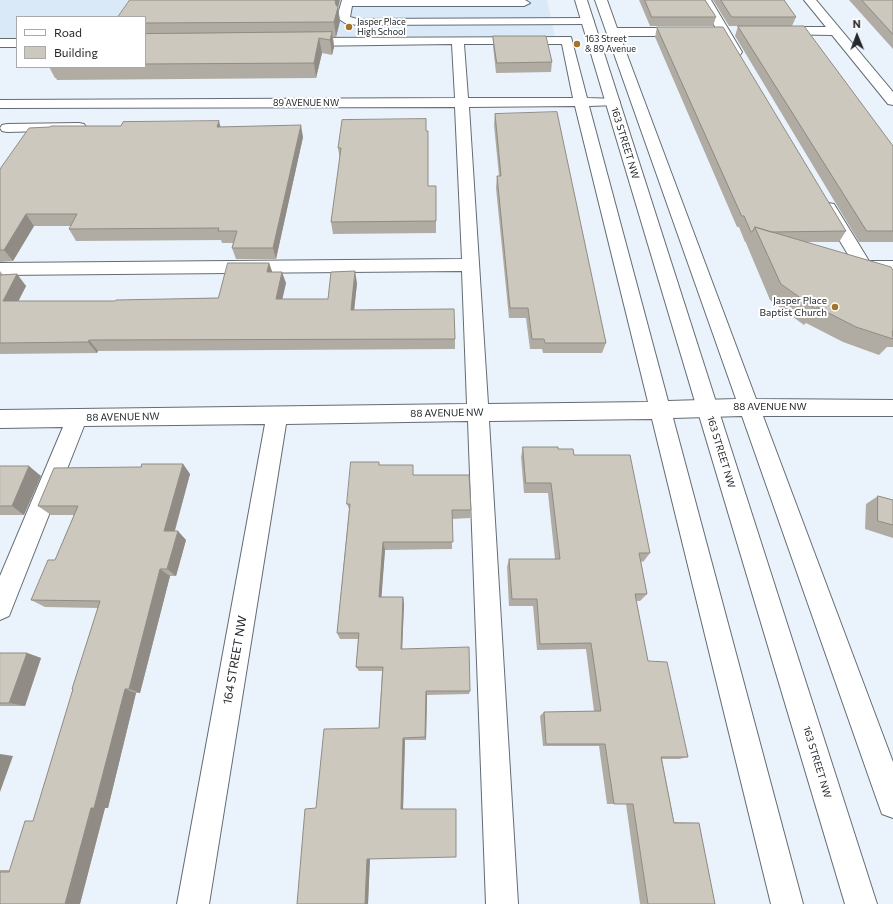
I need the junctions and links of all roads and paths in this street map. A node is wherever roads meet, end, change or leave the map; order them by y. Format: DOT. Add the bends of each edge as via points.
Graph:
graph roads {
  1 [pos="581,0"];
  2 [pos="601,0"];
  3 [pos="706,0"];
  4 [pos="810,0"];
  5 [pos="348,2"];
  6 [pos="524,2"];
  7 [pos="527,21"];
  8 [pos="588,21"];
  9 [pos="836,31"];
  10 [pos="613,32"];
  11 [pos="694,32"];
  12 [pos="709,32"];
  13 [pos="724,32"];
  14 [pos="740,32"];
  15 [pos="764,32"];
  16 [pos="294,42"];
  17 [pos="458,42"];
  18 [pos="0,43"];
  19 [pos="16,43"];
  20 [pos="744,66"];
  21 [pos="892,98"];
  22 [pos="581,102"];
  23 [pos="613,102"];
  24 [pos="462,103"];
  25 [pos="0,104"];
  26 [pos="87,104"];
  27 [pos="73,127"];
  28 [pos="94,127"];
  29 [pos="8,128"];
  30 [pos="820,193"];
  31 [pos="471,265"];
  32 [pos="893,267"];
  33 [pos="0,269"];
  34 [pos="748,407"];
  35 [pos="708,408"];
  36 [pos="893,408"];
  37 [pos="659,410"];
  38 [pos="478,413"];
  39 [pos="277,416"];
  40 [pos="0,418"];
  41 [pos="77,418"];
  42 [pos="0,607"];
  43 [pos="893,803"];
  44 [pos="192,904"];
  45 [pos="502,904"];
  46 [pos="787,904"];
  47 [pos="861,904"];
  1 -- 8 [label="street, 163 STREET NW"];
  2 -- 10 [label="street"];
  3 -- 13 [label="street"];
  4 -- 9 [label="street"];
  5 -- 6 [label="street"];
  5 -- 7 [label="street" via="344,14 349,21"];
  6 -- 7 [label="street"];
  7 -- 8 [label="street"];
  8 -- 23 [label="street, 163 STREET NW"];
  9 -- 15 [label="street"];
  9 -- 21 [label="street"];
  10 -- 11 [label="street"];
  10 -- 34 [label="street"];
  12 -- 13 [label="street"];
  13 -- 14 [label="street"];
  13 -- 20 [label="street"];
  16 -- 17 [label="street"];
  17 -- 22 [label="street" via="567,40"];
  17 -- 24 [label="street"];
  18 -- 19 [label="street"];
  22 -- 23 [label="street, 89 AVENUE NW"];
  22 -- 24 [label="street, 89 AVENUE NW"];
  22 -- 37 [label="street"];
  23 -- 35 [label="street, 163 STREET NW"];
  24 -- 26 [label="street, 89 AVENUE NW"];
  24 -- 31 [label="street"];
  25 -- 26 [label="street, 89 AVENUE NW"];
  26 -- 27 [label="street"];
  27 -- 28 [label="street"];
  27 -- 29 [label="street"];
  30 -- 32 [label="street" via="864,268"];
  31 -- 33 [label="street"];
  31 -- 38 [label="street"];
  34 -- 35 [label="street, 88 AVENUE NW"];
  34 -- 36 [label="street, 88 AVENUE NW"];
  34 -- 43 [label="street"];
  35 -- 37 [label="street, 88 AVENUE NW"];
  35 -- 47 [label="street, 163 STREET NW"];
  37 -- 38 [label="street, 88 AVENUE NW"];
  37 -- 46 [label="street"];
  38 -- 39 [label="street, 88 AVENUE NW"];
  38 -- 45 [label="street"];
  39 -- 41 [label="street, 88 AVENUE NW"];
  39 -- 44 [label="street, 164 STREET NW"];
  40 -- 41 [label="street, 88 AVENUE NW"];
  41 -- 42 [label="street"];
}
